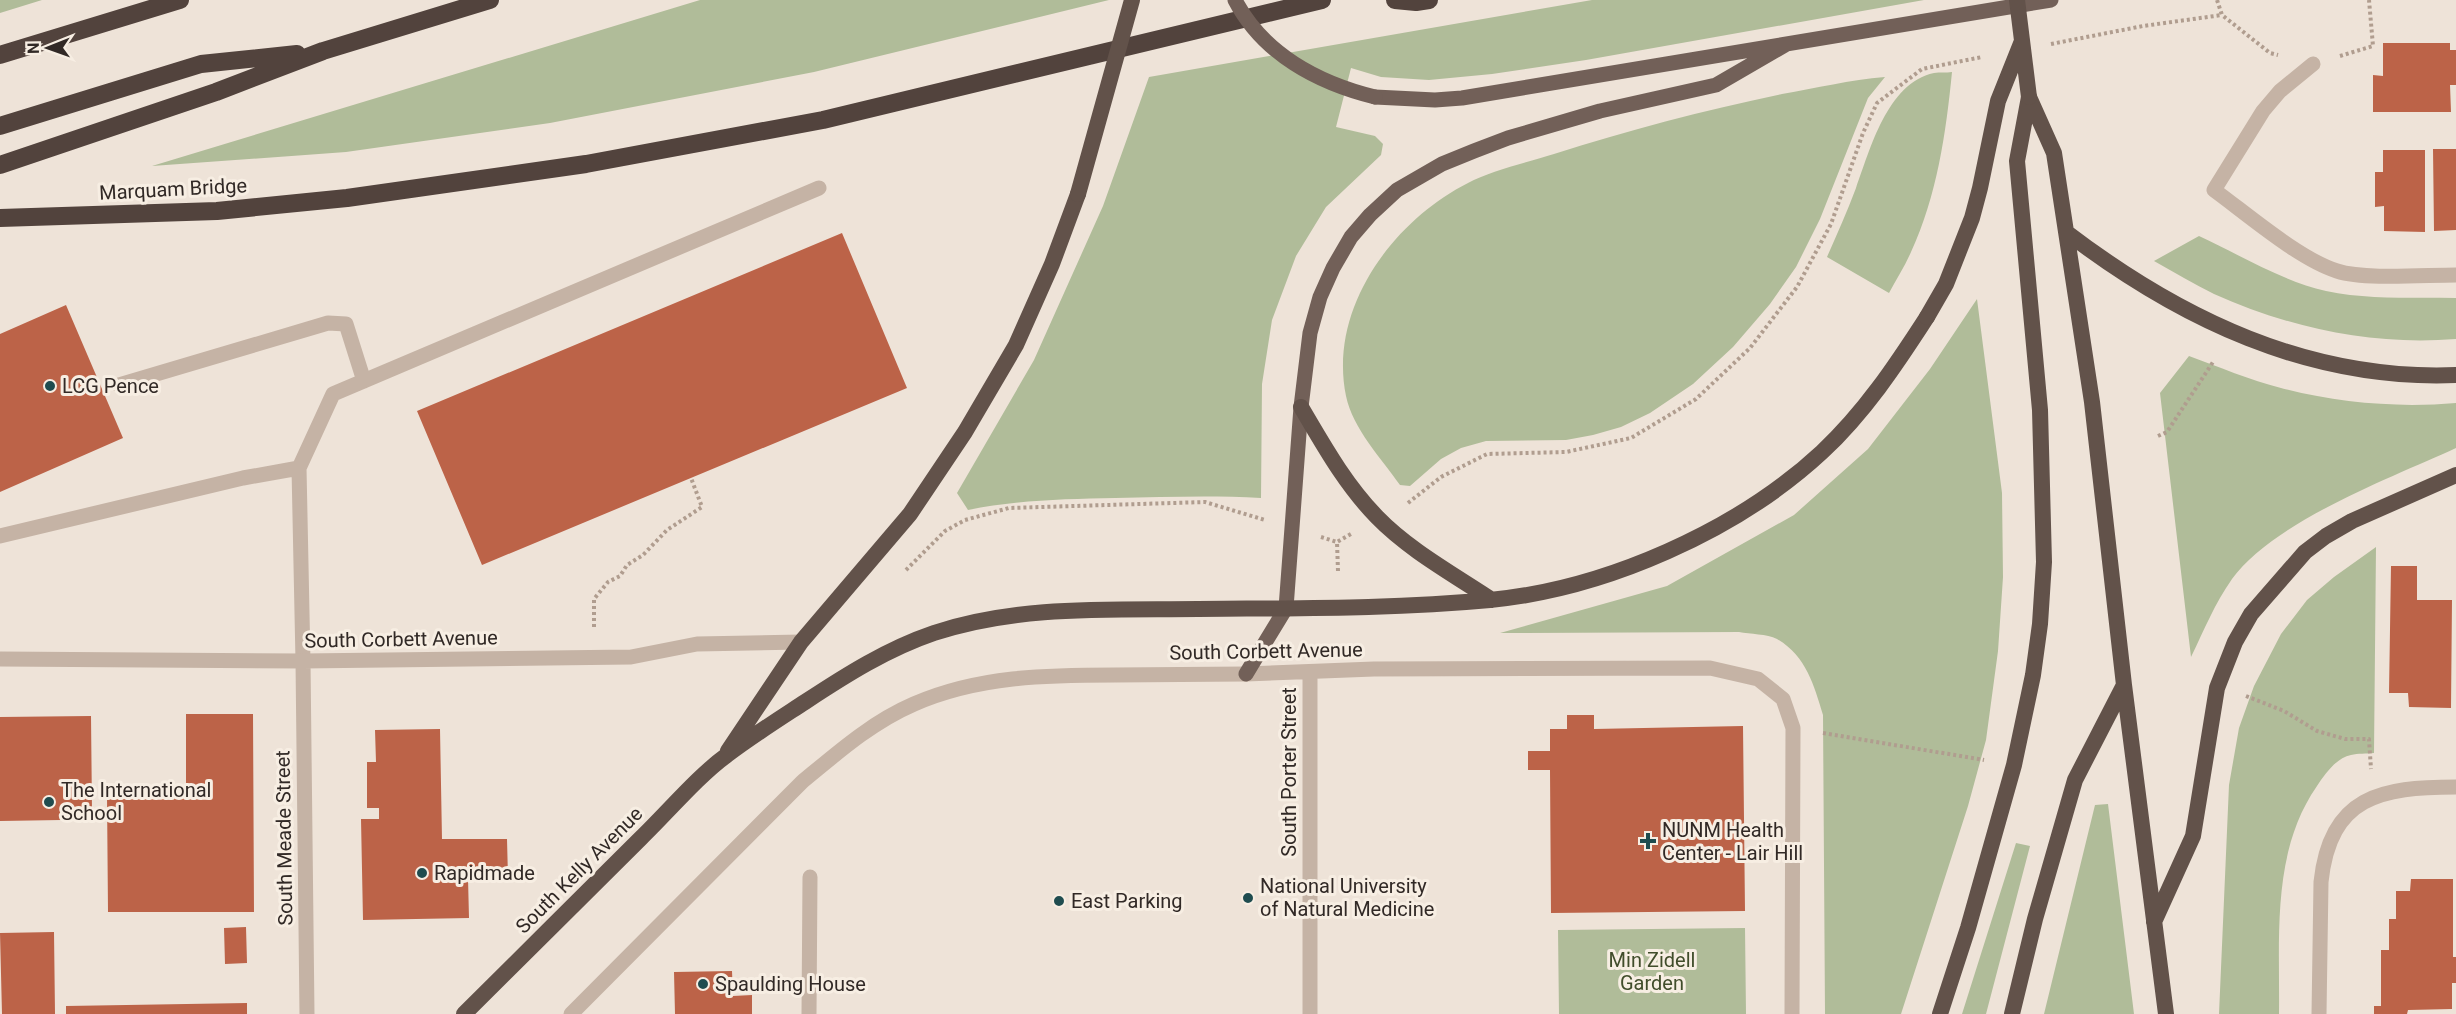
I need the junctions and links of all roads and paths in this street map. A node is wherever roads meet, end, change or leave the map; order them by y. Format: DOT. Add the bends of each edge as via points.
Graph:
graph roads {
  1 [pos="180,0"];
  2 [pos="490,0"];
  3 [pos="1132,0"];
  4 [pos="1235,0"];
  5 [pos="1322,0"];
  6 [pos="1395,0"];
  7 [pos="1428,0"];
  8 [pos="2017,0"];
  9 [pos="2051,0"];
  10 [pos="2217,0"];
  11 [pos="2369,0"];
  12 [pos="2222,15"];
  13 [pos="2022,41"];
  14 [pos="2050,44"];
  15 [pos="1785,45"];
  16 [pos="323,51"];
  17 [pos="0,55"];
  18 [pos="1991,55"];
  19 [pos="2313,64"];
  20 [pos="2029,98"];
  21 [pos="0,126"];
  22 [pos="0,165"];
  23 [pos="819,188"];
  24 [pos="0,218"];
  25 [pos="2066,232"];
  26 [pos="2456,275"];
  27 [pos="2213,362"];
  28 [pos="2456,375"];
  29 [pos="364,381"];
  30 [pos="119,385"];
  31 [pos="1301,407"];
  32 [pos="2158,436"];
  33 [pos="299,468"];
  34 [pos="2456,475"];
  35 [pos="692,478"];
  36 [pos="1408,503"];
  37 [pos="1265,521"];
  38 [pos="1354,532"];
  39 [pos="1315,535"];
  40 [pos="0,536"];
  41 [pos="1337,542"];
  42 [pos="1338,571"];
  43 [pos="903,573"];
  44 [pos="1492,600"];
  45 [pos="1286,608"];
  46 [pos="801,642"];
  47 [pos="593,658"];
  48 [pos="0,659"];
  49 [pos="303,661"];
  50 [pos="1310,673"];
  51 [pos="1246,674"];
  52 [pos="2124,685"];
  53 [pos="2246,696"];
  54 [pos="1793,728"];
  55 [pos="724,757"];
  56 [pos="2014,765"];
  57 [pos="2456,787"];
  58 [pos="2373,797"];
  59 [pos="810,877"];
  60 [pos="2153,923"];
  61 [pos="307,1014"];
  62 [pos="464,1014"];
  63 [pos="571,1014"];
  64 [pos="810,1014"];
  65 [pos="1310,1014"];
  66 [pos="1792,1014"];
  67 [pos="1940,1014"];
  68 [pos="2012,1014"];
  69 [pos="2166,1014"];
  70 [pos="2319,1014"];
  1 -- 17 [label="highway"];
  2 -- 16 [label="highway"];
  3 -- 46 [label="highway, bridge" via="1078,194 1016,345 965,432 910,514"];
  4 -- 15 [label="main road, bridge" via="1252,25 1290,62 1330,83 1375,97 1462,98"];
  5 -- 24 [label="highway, Marquam Bridge" via="823,120 586,164 347,198 217,211"];
  6 -- 7 [label="highway"];
  8 -- 13 [label="highway, bridge"];
  9 -- 15 [label="main road"];
  10 -- 12 [label="path"];
  11 -- 19 [label="path" via="2373,46"];
  12 -- 14 [label="path"];
  12 -- 19 [label="path" via="2270,53"];
  13 -- 20 [label="highway, bridge"];
  13 -- 44 [label="highway, bridge" via="1998,101 1972,218 1946,284 1898,363 1821,453 1712,531 1604,576 1553,590"];
  15 -- 31 [label="main road" via="1716,85 1600,111 1509,138 1442,164 1397,190 1351,237 1320,297 1310,333"];
  16 -- 21 [label="highway" via="201,64"];
  16 -- 22 [label="highway" via="216,92"];
  18 -- 36 [label="path" via="1922,69 1877,103 1830,224 1797,286 1750,348 1696,399 1631,438 1566,452 1487,454 1441,477"];
  19 -- 26 [label="street" via="2263,111 2214,190 2315,262 2337,271 2356,275"];
  20 -- 25 [label="highway" via="2054,153"];
  20 -- 56 [label="highway" via="2017,161 2040,410 2044,562 2033,675"];
  23 -- 29 [label="street"];
  25 -- 28 [label="highway" via="2122,273 2199,317 2273,347 2364,372"];
  25 -- 52 [label="highway" via="2092,402"];
  27 -- 32 [label="path" via="2167,432"];
  29 -- 30 [label="street" via="346,324 328,322"];
  29 -- 33 [label="street" via="333,394"];
  31 -- 44 [label="highway" via="1336,467 1378,518 1406,542"];
  31 -- 45 [label="main road"];
  33 -- 40 [label="street"];
  33 -- 49 [label="street, South Meade Street"];
  34 -- 60 [label="highway" via="2326,536 2305,552 2251,614 2217,688 2193,836"];
  35 -- 47 [label="path" via="702,507 667,530 594,599"];
  37 -- 43 [label="path" via="1205,502 1009,508 965,520 945,531"];
  38 -- 41 [label="path"];
  39 -- 41 [label="path"];
  41 -- 42 [label="path"];
  44 -- 45 [label="highway"];
  45 -- 51 [label="main road"];
  45 -- 55 [label="highway" via="1085,610 960,626 880,655"];
  46 -- 47 [label="street, South Corbett Avenue" via="697,644 631,657"];
  46 -- 55 [label="highway"];
  47 -- 49 [label="street, South Corbett Avenue"];
  48 -- 49 [label="street, South Corbett Avenue"];
  49 -- 61 [label="street, South Meade Street"];
  50 -- 51 [label="street, South Corbett Avenue"];
  50 -- 54 [label="street, South Corbett Avenue" via="1385,669 1710,668 1758,679 1783,699"];
  50 -- 65 [label="street, South Porter Street"];
  51 -- 63 [label="street, South Corbett Avenue" via="1036,675 970,686 913,705 878,723 802,782"];
  52 -- 60 [label="highway"];
  52 -- 68 [label="highway" via="2075,780"];
  53 -- 58 [label="path" via="2284,711 2317,731 2345,739 2368,739"];
  54 -- 56 [label="path"];
  54 -- 66 [label="street"];
  55 -- 62 [label="highway, South Kelly Avenue"];
  56 -- 67 [label="highway"];
  57 -- 58 [label="street" via="2402,789"];
  58 -- 70 [label="street" via="2339,824 2323,861"];
  59 -- 64 [label="street"];
  60 -- 69 [label="highway"];
}
